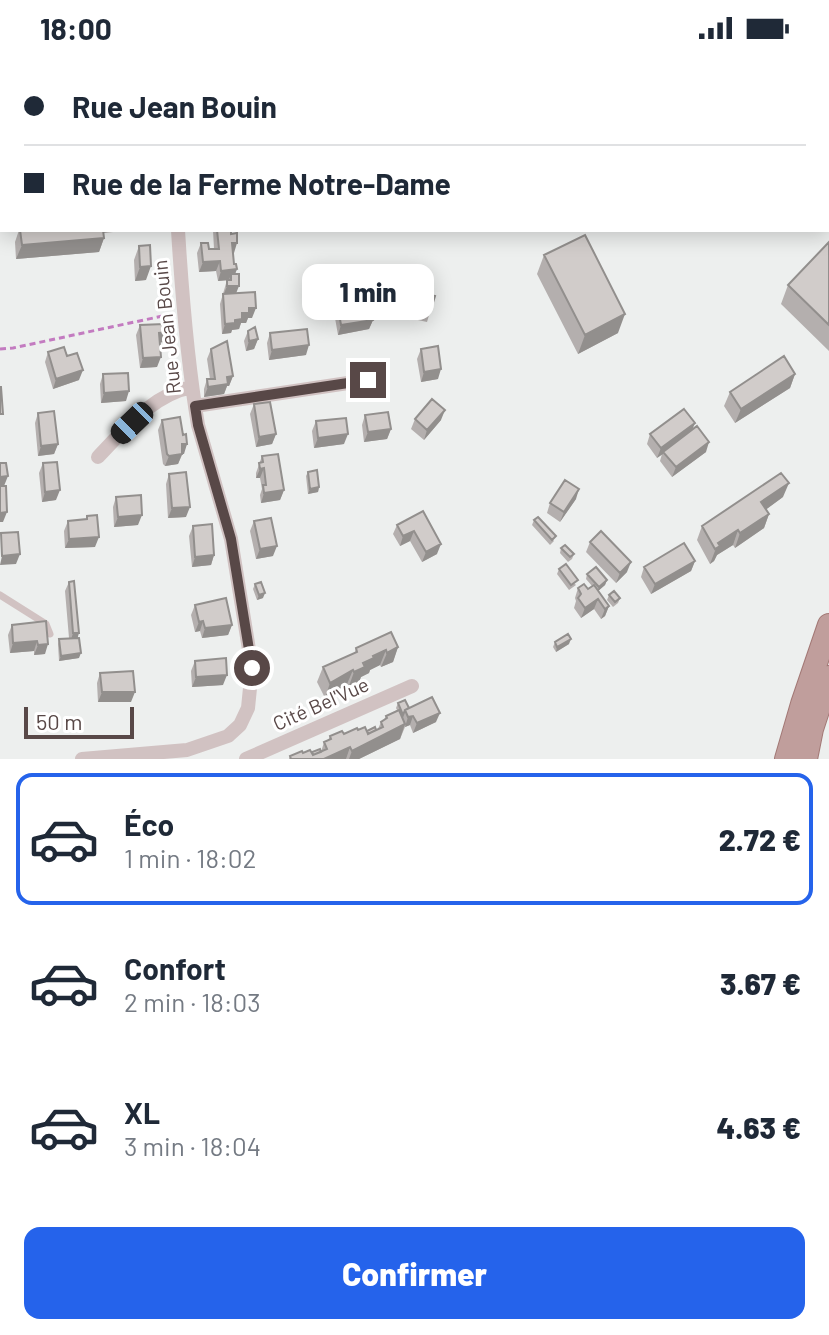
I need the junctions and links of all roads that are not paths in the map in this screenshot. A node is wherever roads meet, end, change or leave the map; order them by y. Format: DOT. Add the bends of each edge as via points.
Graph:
graph roads {
  1 [pos="178,232"];
  2 [pos="368,380"];
  3 [pos="192,387"];
  4 [pos="195,406"];
  5 [pos="98,457"];
  6 [pos="0,595"];
  7 [pos="829,625"];
  8 [pos="50,634"];
  9 [pos="829,677"];
  10 [pos="412,686"];
  11 [pos="189,755"];
  12 [pos="82,759"];
  13 [pos="246,759"];
  14 [pos="786,759"];
  15 [pos="806,759"];
  1 -- 3 [label="street, Rue Jean Bouin"];
  2 -- 4 [label="street"];
  3 -- 4 [label="street, Rue Jean Bouin"];
  3 -- 5 [label="street" via="148,408"];
  4 -- 11 [label="street, Rue Jean Bouin" via="231,539 252,668 248,708 240,725"];
  6 -- 8 [label="lane" via="46,624"];
  7 -- 14 [label="highway"];
  9 -- 15 [label="highway"];
  10 -- 13 [label="street, Cité Bel'Vue"];
  11 -- 12 [label="street, Rue Jean Bouin"];
}
